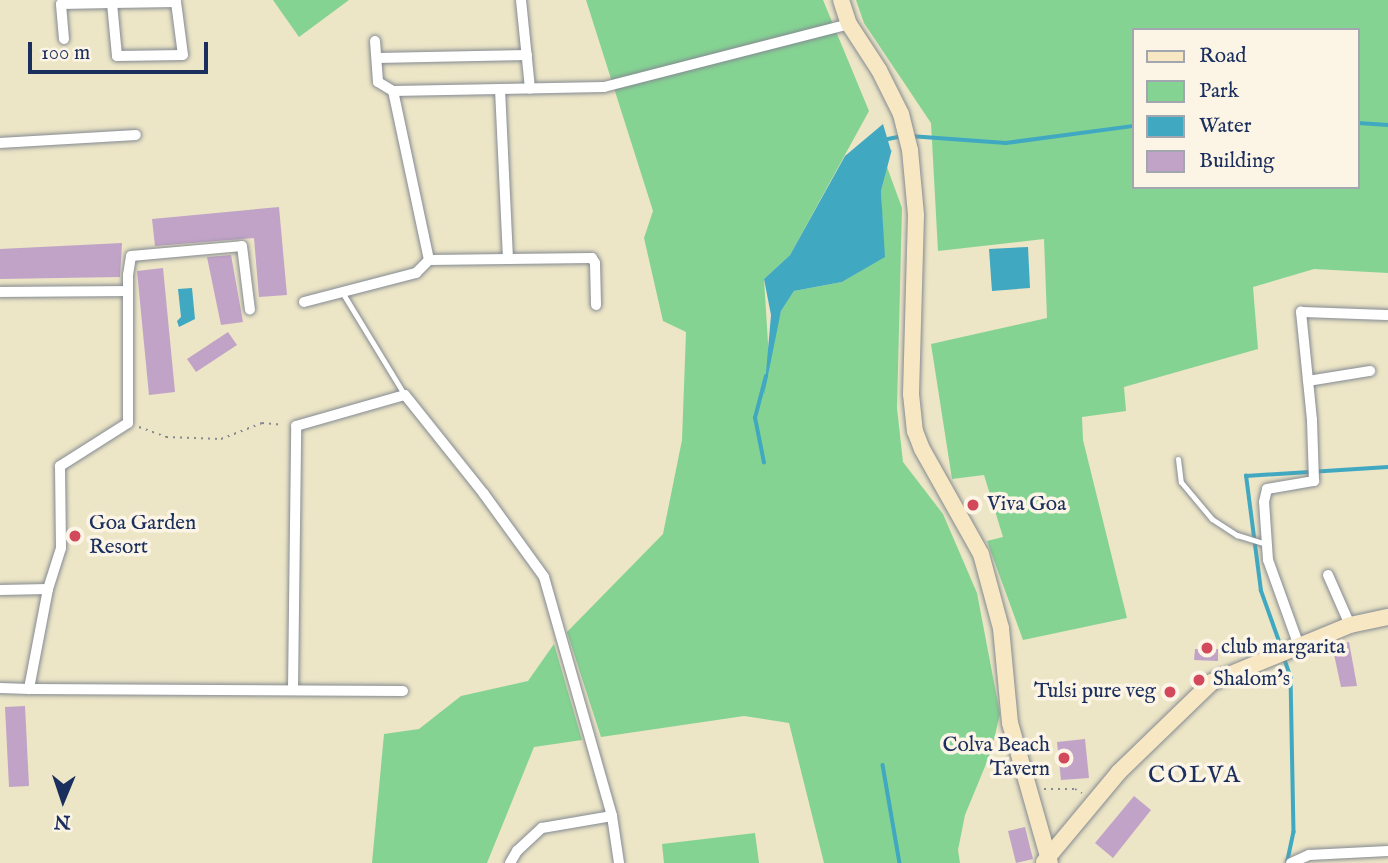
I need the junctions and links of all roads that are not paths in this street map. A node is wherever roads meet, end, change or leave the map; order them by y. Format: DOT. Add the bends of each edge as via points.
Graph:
graph roads {
  1 [pos="521,0"];
  2 [pos="841,0"];
  3 [pos="112,2"];
  4 [pos="849,24"];
  5 [pos="64,39"];
  6 [pos="375,41"];
  7 [pos="527,55"];
  8 [pos="377,58"];
  9 [pos="500,89"];
  10 [pos="530,89"];
  11 [pos="393,91"];
  12 [pos="136,135"];
  13 [pos="0,143"];
  14 [pos="508,259"];
  15 [pos="429,260"];
  16 [pos="128,291"];
  17 [pos="0,292"];
  18 [pos="342,292"];
  19 [pos="304,302"];
  20 [pos="596,305"];
  21 [pos="250,310"];
  22 [pos="1388,315"];
  23 [pos="1370,371"];
  24 [pos="1308,381"];
  25 [pos="405,396"];
  26 [pos="1178,459"];
  27 [pos="1267,544"];
  28 [pos="1328,575"];
  29 [pos="48,589"];
  30 [pos="0,590"];
  31 [pos="1388,617"];
  32 [pos="1350,625"];
  33 [pos="1299,646"];
  34 [pos="0,688"];
  35 [pos="29,689"];
  36 [pos="293,690"];
  37 [pos="403,691"];
  38 [pos="612,816"];
  39 [pos="1388,851"];
  40 [pos="1047,861"];
  41 [pos="510,863"];
  42 [pos="619,863"];
  43 [pos="1292,863"];
  1 -- 7 [label="street"];
  2 -- 4 [label="street"];
  3 -- 3 [label="street" via="117,56 183,55 176,2"];
  3 -- 5 [label="street" via="61,4"];
  4 -- 10 [label="street" via="604,87"];
  4 -- 40 [label="street" via="879,70 906,132 916,215 911,394 915,431 981,554 1001,628 1009,718"];
  6 -- 8 [label="street"];
  7 -- 8 [label="street"];
  7 -- 10 [label="street"];
  8 -- 11 [label="street" via="379,82"];
  9 -- 10 [label="street"];
  9 -- 11 [label="street"];
  9 -- 14 [label="street"];
  11 -- 15 [label="street"];
  12 -- 13 [label="street"];
  14 -- 15 [label="street"];
  14 -- 20 [label="street" via="592,258"];
  15 -- 18 [label="street" via="416,273"];
  16 -- 17 [label="street"];
  16 -- 21 [label="street" via="131,256 242,246"];
  16 -- 29 [label="street" via="128,423 60,466 61,548"];
  18 -- 19 [label="street"];
  18 -- 25 [label="lane"];
  22 -- 24 [label="street" via="1301,312"];
  23 -- 24 [label="street"];
  24 -- 27 [label="street" via="1314,481 1267,489"];
  25 -- 36 [label="street" via="296,426"];
  25 -- 38 [label="street" via="544,577"];
  26 -- 27 [label="lane" via="1181,482 1212,519 1237,535"];
  27 -- 33 [label="street" via="1268,560"];
  28 -- 32 [label="street"];
  29 -- 30 [label="street"];
  29 -- 35 [label="street"];
  31 -- 32 [label="street"];
  32 -- 33 [label="street"];
  33 -- 40 [label="street" via="1212,682 1119,772"];
  34 -- 35 [label="street"];
  35 -- 36 [label="street"];
  36 -- 37 [label="street"];
  38 -- 41 [label="street" via="542,828"];
  38 -- 42 [label="street"];
  39 -- 43 [label="street" via="1309,855"];
}
